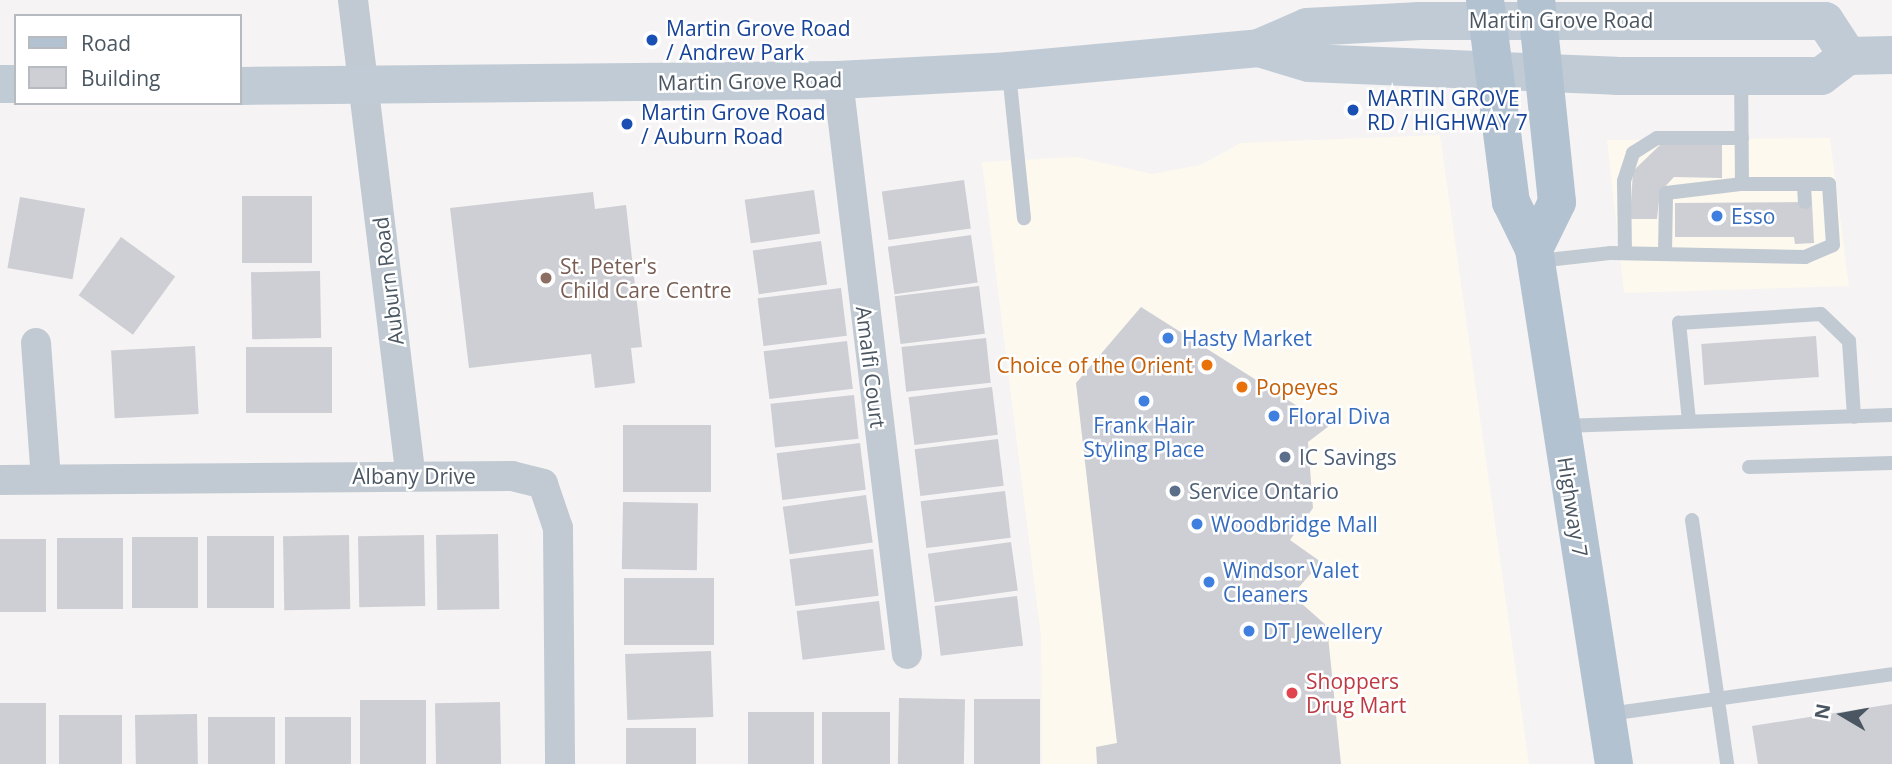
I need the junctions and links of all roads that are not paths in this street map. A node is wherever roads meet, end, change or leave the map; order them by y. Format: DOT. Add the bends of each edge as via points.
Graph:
graph roads {
  1 [pos="353,0"];
  2 [pos="1486,10"];
  3 [pos="1538,10"];
  4 [pos="1259,48"];
  5 [pos="1892,55"];
  6 [pos="1848,56"];
  7 [pos="1494,71"];
  8 [pos="1009,72"];
  9 [pos="1546,73"];
  10 [pos="1741,77"];
  11 [pos="838,80"];
  12 [pos="242,86"];
  13 [pos="365,86"];
  14 [pos="1742,138"];
  15 [pos="1742,184"];
  16 [pos="1804,185"];
  17 [pos="1805,202"];
  18 [pos="1024,218"];
  19 [pos="1625,253"];
  20 [pos="1665,253"];
  21 [pos="1535,255"];
  22 [pos="36,343"];
  23 [pos="1892,415"];
  24 [pos="1854,417"];
  25 [pos="1689,421"];
  26 [pos="1560,426"];
  27 [pos="1892,463"];
  28 [pos="1749,467"];
  29 [pos="411,475"];
  30 [pos="0,480"];
  31 [pos="46,480"];
  32 [pos="1692,520"];
  33 [pos="907,654"];
  34 [pos="1892,674"];
  35 [pos="1714,699"];
  36 [pos="1606,714"];
  37 [pos="560,764"];
  38 [pos="1614,764"];
  39 [pos="1727,764"];
  1 -- 13 [label="street, Auburn Road"];
  2 -- 3 [label="street, Martin Grove Road"];
  2 -- 4 [label="street, Martin Grove Road" via="1307,27"];
  2 -- 7 [label="main road, Highway 7"];
  3 -- 6 [label="street, Martin Grove Road" via="1825,21"];
  3 -- 9 [label="main road"];
  4 -- 7 [label="street, Martin Grove Road" via="1309,64"];
  4 -- 8 [label="street, Martin Grove Road"];
  5 -- 6 [label="street"];
  6 -- 10 [label="street, Martin Grove Road" via="1821,76"];
  7 -- 9 [label="street, Martin Grove Road"];
  7 -- 21 [label="main road, Highway 7" via="1511,202"];
  8 -- 11 [label="street, Martin Grove Road"];
  8 -- 18 [label="lane"];
  9 -- 10 [label="street, Martin Grove Road"];
  9 -- 21 [label="main road" via="1557,202"];
  10 -- 14 [label="lane"];
  11 -- 13 [label="street, Martin Grove Road"];
  11 -- 33 [label="street, Amalfi Court"];
  12 -- 13 [label="street, Martin Grove Road"];
  13 -- 29 [label="street, Auburn Road"];
  14 -- 15 [label="lane"];
  14 -- 19 [label="lane" via="1657,138 1633,153"];
  15 -- 16 [label="lane"];
  15 -- 20 [label="lane" via="1697,182 1663,192"];
  16 -- 17 [label="lane"];
  16 -- 20 [label="lane" via="1829,184 1833,245 1805,251"];
  19 -- 20 [label="lane"];
  19 -- 21 [label="lane"];
  21 -- 26 [label="main road, Highway 7"];
  22 -- 31 [label="street"];
  23 -- 24 [label="lane"];
  24 -- 25 [label="lane"];
  24 -- 25 [label="lane" via="1849,341 1821,314 1679,323"];
  25 -- 26 [label="lane"];
  26 -- 36 [label="main road, Highway 7"];
  27 -- 28 [label="lane"];
  29 -- 31 [label="street, Albany Drive"];
  29 -- 37 [label="street, Albany Drive" via="528,478 553,500"];
  30 -- 31 [label="street, Albany Drive"];
  32 -- 35 [label="lane"];
  34 -- 35 [label="lane"];
  35 -- 36 [label="lane"];
  35 -- 39 [label="lane"];
  36 -- 38 [label="main road, Highway 7"];
}
